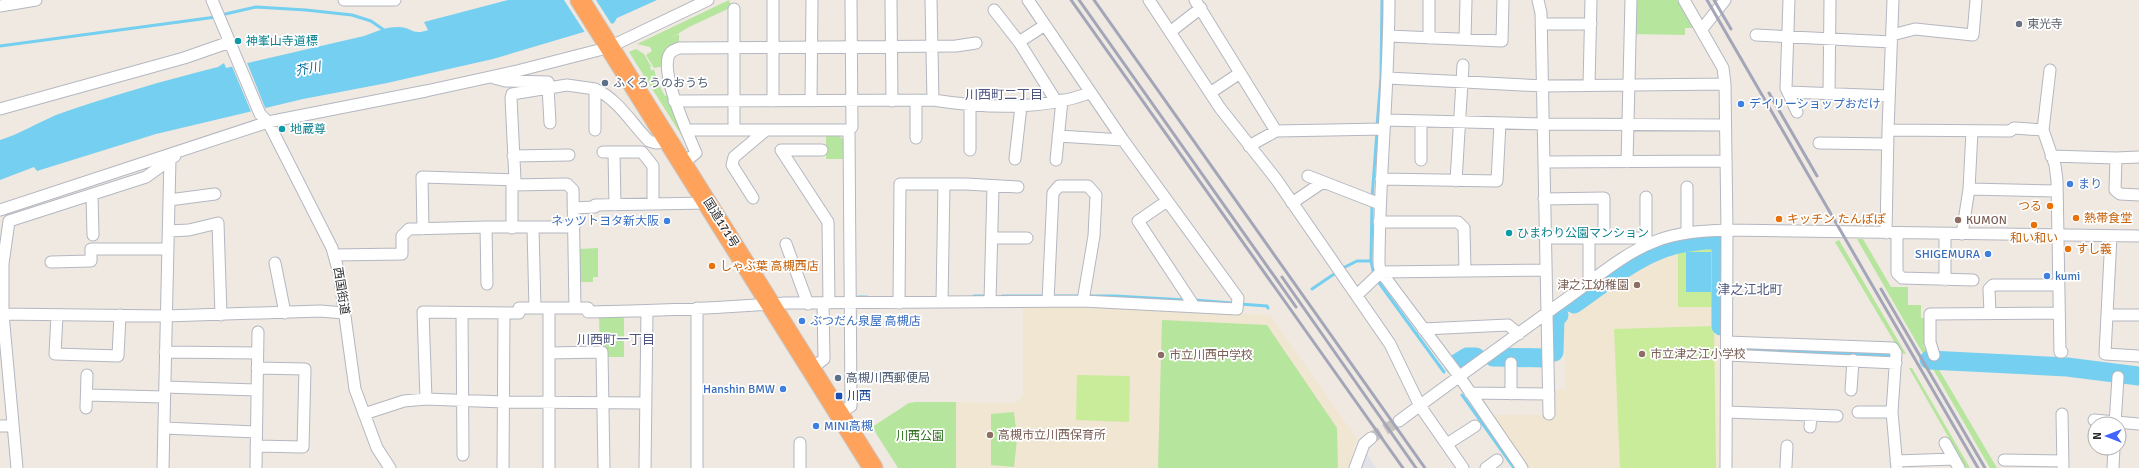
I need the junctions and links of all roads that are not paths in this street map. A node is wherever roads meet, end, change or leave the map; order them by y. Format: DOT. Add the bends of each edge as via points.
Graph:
graph roads {
  1 [pos="36,0"];
  2 [pos="212,0"];
  3 [pos="344,0"];
  4 [pos="395,0"];
  5 [pos="580,0"];
  6 [pos="708,0"];
  7 [pos="773,0"];
  8 [pos="812,0"];
  9 [pos="851,0"];
  10 [pos="891,0"];
  11 [pos="931,0"];
  12 [pos="1028,0"];
  13 [pos="1149,0"];
  14 [pos="1389,0"];
  15 [pos="1429,0"];
  16 [pos="1466,0"];
  17 [pos="1503,0"];
  18 [pos="1538,0"];
  19 [pos="1591,0"];
  20 [pos="1631,0"];
  21 [pos="1684,0"];
  22 [pos="1725,0"];
  23 [pos="1789,0"];
  24 [pos="1830,0"];
  25 [pos="1893,0"];
  26 [pos="1976,0"];
  27 [pos="1198,4"];
  28 [pos="0,6"];
  29 [pos="734,9"];
  30 [pos="994,10"];
  31 [pos="1542,24"];
  32 [pos="1591,24"];
  33 [pos="1045,25"];
  34 [pos="1702,29"];
  35 [pos="1170,32"];
  36 [pos="1756,35"];
  37 [pos="1389,36"];
  38 [pos="1788,36"];
  39 [pos="1429,38"];
  40 [pos="1829,38"];
  41 [pos="1892,38"];
  42 [pos="1465,39"];
  43 [pos="230,42"];
  44 [pos="1019,42"];
  45 [pos="607,43"];
  46 [pos="976,43"];
  47 [pos="812,47"];
  48 [pos="852,47"];
  49 [pos="891,47"];
  50 [pos="932,47"];
  51 [pos="734,48"];
  52 [pos="773,48"];
  53 [pos="1463,65"];
  54 [pos="2050,70"];
  55 [pos="1240,73"];
  56 [pos="490,77"];
  57 [pos="1388,78"];
  58 [pos="1462,82"];
  59 [pos="1725,84"];
  60 [pos="567,85"];
  61 [pos="1589,85"];
  62 [pos="1629,85"];
  63 [pos="1543,86"];
  64 [pos="548,87"];
  65 [pos="595,90"];
  66 [pos="1788,92"];
  67 [pos="1090,93"];
  68 [pos="1210,93"];
  69 [pos="1829,94"];
  70 [pos="1889,96"];
  71 [pos="916,100"];
  72 [pos="933,100"];
  73 [pos="1059,100"];
  74 [pos="852,101"];
  75 [pos="892,101"];
  76 [pos="674,102"];
  77 [pos="734,102"];
  78 [pos="773,102"];
  79 [pos="811,102"];
  80 [pos="970,106"];
  81 [pos="1021,106"];
  82 [pos="0,109"];
  83 [pos="1797,112"];
  84 [pos="264,118"];
  85 [pos="1422,121"];
  86 [pos="1459,122"];
  87 [pos="550,123"];
  88 [pos="1500,123"];
  89 [pos="1543,124"];
  90 [pos="1628,125"];
  91 [pos="1725,125"];
  92 [pos="1381,127"];
  93 [pos="595,130"];
  94 [pos="686,130"];
  95 [pos="736,130"];
  96 [pos="849,130"];
  97 [pos="1888,130"];
  98 [pos="2043,130"];
  99 [pos="765,131"];
  100 [pos="1276,131"];
  101 [pos="1972,131"];
  102 [pos="1058,136"];
  103 [pos="916,138"];
  104 [pos="1123,140"];
  105 [pos="670,142"];
  106 [pos="1819,143"];
  107 [pos="1888,144"];
  108 [pos="1249,146"];
  109 [pos="745,148"];
  110 [pos="183,150"];
  111 [pos="822,150"];
  112 [pos="970,150"];
  113 [pos="569,155"];
  114 [pos="514,156"];
  115 [pos="2051,156"];
  116 [pos="2139,157"];
  117 [pos="2116,158"];
  118 [pos="1016,159"];
  119 [pos="170,160"];
  120 [pos="1056,160"];
  121 [pos="1421,160"];
  122 [pos="1544,162"];
  123 [pos="1627,162"];
  124 [pos="1726,162"];
  125 [pos="683,163"];
  126 [pos="1308,176"];
  127 [pos="1381,178"];
  128 [pos="1456,181"];
  129 [pos="514,182"];
  130 [pos="1323,182"];
  131 [pos="944,184"];
  132 [pos="993,187"];
  133 [pos="1018,187"];
  134 [pos="1687,187"];
  135 [pos="1969,188"];
  136 [pos="2057,191"];
  137 [pos="92,194"];
  138 [pos="215,194"];
  139 [pos="2139,195"];
  140 [pos="1646,197"];
  141 [pos="753,198"];
  142 [pos="1544,199"];
  143 [pos="169,200"];
  144 [pos="1167,201"];
  145 [pos="708,203"];
  146 [pos="1292,203"];
  147 [pos="653,204"];
  148 [pos="1380,204"];
  149 [pos="615,205"];
  150 [pos="573,208"];
  151 [pos="0,210"];
  152 [pos="1379,222"];
  153 [pos="486,227"];
  154 [pos="574,227"];
  155 [pos="512,228"];
  156 [pos="534,228"];
  157 [pos="423,229"];
  158 [pos="1727,230"];
  159 [pos="169,231"];
  160 [pos="1687,232"];
  161 [pos="1886,233"];
  162 [pos="1897,233"];
  163 [pos="1945,234"];
  164 [pos="1962,234"];
  165 [pos="93,235"];
  166 [pos="2058,235"];
  167 [pos="2111,236"];
  168 [pos="2139,236"];
  169 [pos="992,238"];
  170 [pos="1027,238"];
  171 [pos="1545,238"];
  172 [pos="1589,238"];
  173 [pos="1604,238"];
  174 [pos="1646,242"];
  175 [pos="786,244"];
  176 [pos="168,249"];
  177 [pos="334,255"];
  178 [pos="51,262"];
  179 [pos="275,263"];
  180 [pos="1546,270"];
  181 [pos="1464,271"];
  182 [pos="1381,272"];
  183 [pos="2,278"];
  184 [pos="1945,280"];
  185 [pos="1973,280"];
  186 [pos="1589,283"];
  187 [pos="487,284"];
  188 [pos="2059,285"];
  189 [pos="1357,295"];
  190 [pos="899,299"];
  191 [pos="990,301"];
  192 [pos="1048,301"];
  193 [pos="1083,301"];
  194 [pos="942,302"];
  195 [pos="826,303"];
  196 [pos="851,303"];
  197 [pos="771,304"];
  198 [pos="808,304"];
  199 [pos="1194,306"];
  200 [pos="535,308"];
  201 [pos="549,308"];
  202 [pos="575,308"];
  203 [pos="697,308"];
  204 [pos="647,311"];
  205 [pos="1548,312"];
  206 [pos="285,313"];
  207 [pos="344,313"];
  208 [pos="462,313"];
  209 [pos="504,313"];
  210 [pos="1990,313"];
  211 [pos="2059,313"];
  212 [pos="2,314"];
  213 [pos="57,314"];
  214 [pos="120,315"];
  215 [pos="221,315"];
  216 [pos="2107,315"];
  217 [pos="2139,315"];
  218 [pos="166,316"];
  219 [pos="1423,328"];
  220 [pos="258,332"];
  221 [pos="1518,334"];
  222 [pos="1727,342"];
  223 [pos="1810,345"];
  224 [pos="165,352"];
  225 [pos="2062,352"];
  226 [pos="257,353"];
  227 [pos="549,353"];
  228 [pos="1727,355"];
  229 [pos="1934,355"];
  230 [pos="2139,356"];
  231 [pos="1810,358"];
  232 [pos="1853,360"];
  233 [pos="1511,363"];
  234 [pos="1896,363"];
  235 [pos="257,368"];
  236 [pos="812,369"];
  237 [pos="87,375"];
  238 [pos="1459,376"];
  239 [pos="2118,377"];
  240 [pos="257,390"];
  241 [pos="1851,390"];
  242 [pos="165,392"];
  243 [pos="1470,393"];
  244 [pos="1511,394"];
  245 [pos="1549,394"];
  246 [pos="87,395"];
  247 [pos="426,399"];
  248 [pos="462,400"];
  249 [pos="504,402"];
  250 [pos="549,402"];
  251 [pos="604,402"];
  252 [pos="646,403"];
  253 [pos="1420,406"];
  254 [pos="86,408"];
  255 [pos="1727,412"];
  256 [pos="1858,412"];
  257 [pos="1892,412"];
  258 [pos="840,413"];
  259 [pos="364,414"];
  260 [pos="1549,414"];
  261 [pos="2062,414"];
  262 [pos="1811,415"];
  263 [pos="1837,416"];
  264 [pos="2115,416"];
  265 [pos="1399,421"];
  266 [pos="2127,424"];
  267 [pos="2139,424"];
  268 [pos="0,426"];
  269 [pos="13,426"];
  270 [pos="1475,426"];
  271 [pos="1810,427"];
  272 [pos="164,428"];
  273 [pos="256,432"];
  274 [pos="1372,438"];
  275 [pos="800,443"];
  276 [pos="1945,443"];
  277 [pos="1447,444"];
  278 [pos="256,446"];
  279 [pos="1787,446"];
  280 [pos="464,455"];
  281 [pos="2114,456"];
  282 [pos="1497,460"];
  283 [pos="2004,460"];
  284 [pos="1896,464"];
  285 [pos="1957,464"];
  286 [pos="2063,464"];
  287 [pos="256,466"];
  288 [pos="1786,466"];
  289 [pos="17,468"];
  290 [pos="163,468"];
  291 [pos="390,468"];
  292 [pos="503,468"];
  293 [pos="549,468"];
  294 [pos="604,468"];
  295 [pos="645,468"];
  296 [pos="697,468"];
  297 [pos="800,468"];
  298 [pos="873,468"];
  299 [pos="1354,468"];
  300 [pos="1463,468"];
  301 [pos="1486,468"];
  302 [pos="1522,468"];
  303 [pos="1726,468"];
  304 [pos="2113,468"];
  1 -- 28 [label="street"];
  2 -- 43 [label="street, 西国街道"];
  3 -- 4 [label="street"];
  5 -- 45 [label="highway, 国道171号"];
  6 -- 45 [label="street"];
  7 -- 52 [label="street"];
  8 -- 47 [label="street"];
  9 -- 48 [label="street"];
  10 -- 49 [label="street"];
  11 -- 50 [label="street"];
  12 -- 33 [label="street"];
  13 -- 35 [label="street"];
  14 -- 37 [label="street"];
  15 -- 39 [label="street"];
  16 -- 42 [label="street"];
  17 -- 42 [label="street" via="1502,41"];
  18 -- 31 [label="street"];
  19 -- 32 [label="street"];
  20 -- 62 [label="street"];
  21 -- 34 [label="street"];
  22 -- 34 [label="street"];
  23 -- 38 [label="street"];
  24 -- 40 [label="street"];
  25 -- 41 [label="street"];
  26 -- 41 [label="street" via="1973,35 1915,30"];
  27 -- 35 [label="street"];
  27 -- 55 [label="street"];
  29 -- 51 [label="street"];
  30 -- 44 [label="street"];
  31 -- 32 [label="street"];
  31 -- 63 [label="street"];
  32 -- 61 [label="street"];
  33 -- 44 [label="street"];
  33 -- 67 [label="street"];
  34 -- 59 [label="street" via="1723,68"];
  35 -- 68 [label="street"];
  36 -- 38 [label="street"];
  37 -- 39 [label="street"];
  37 -- 57 [label="street"];
  38 -- 40 [label="street"];
  38 -- 66 [label="street"];
  39 -- 42 [label="street"];
  40 -- 41 [label="street"];
  40 -- 69 [label="street"];
  41 -- 70 [label="street"];
  43 -- 82 [label="street" via="184,58"];
  43 -- 84 [label="street, 西国街道"];
  44 -- 73 [label="street"];
  45 -- 56 [label="street"];
  45 -- 105 [label="highway, 国道171号"];
  46 -- 50 [label="street"];
  47 -- 48 [label="street"];
  47 -- 52 [label="street"];
  47 -- 79 [label="street"];
  48 -- 49 [label="street"];
  48 -- 74 [label="street"];
  49 -- 50 [label="street"];
  49 -- 75 [label="street"];
  50 -- 72 [label="street"];
  51 -- 52 [label="street"];
  51 -- 76 [label="street" via="672,50 668,66"];
  51 -- 77 [label="street"];
  52 -- 78 [label="street"];
  53 -- 58 [label="street"];
  54 -- 98 [label="street"];
  55 -- 68 [label="street"];
  55 -- 100 [label="street"];
  56 -- 60 [label="street" via="505,81 545,81"];
  56 -- 84 [label="street"];
  57 -- 58 [label="street"];
  57 -- 92 [label="street"];
  58 -- 63 [label="street"];
  58 -- 86 [label="street"];
  59 -- 62 [label="street"];
  59 -- 91 [label="street"];
  60 -- 64 [label="street"];
  60 -- 65 [label="street"];
  61 -- 62 [label="street"];
  61 -- 63 [label="street"];
  62 -- 90 [label="street"];
  63 -- 89 [label="street"];
  64 -- 87 [label="street"];
  64 -- 114 [label="street" via="512,94 510,98"];
  65 -- 93 [label="street"];
  65 -- 105 [label="street" via="616,103 649,141"];
  66 -- 69 [label="street"];
  66 -- 83 [label="street"];
  67 -- 73 [label="street"];
  67 -- 104 [label="street"];
  68 -- 108 [label="street"];
  69 -- 70 [label="street"];
  70 -- 97 [label="street"];
  71 -- 72 [label="street"];
  71 -- 75 [label="street"];
  71 -- 103 [label="street"];
  72 -- 80 [label="street"];
  73 -- 81 [label="street"];
  73 -- 102 [label="street"];
  74 -- 75 [label="street"];
  74 -- 79 [label="street"];
  74 -- 96 [label="street" via="852,127"];
  76 -- 77 [label="street"];
  76 -- 94 [label="street"];
  77 -- 78 [label="street"];
  77 -- 95 [label="street"];
  78 -- 79 [label="street"];
  80 -- 81 [label="street"];
  80 -- 112 [label="street"];
  81 -- 118 [label="street"];
  84 -- 110 [label="street"];
  84 -- 177 [label="street, 西国街道"];
  85 -- 86 [label="street"];
  85 -- 92 [label="street"];
  85 -- 121 [label="street"];
  86 -- 88 [label="street"];
  86 -- 128 [label="street"];
  88 -- 89 [label="street"];
  88 -- 128 [label="street" via="1497,181"];
  89 -- 90 [label="street"];
  89 -- 122 [label="street"];
  90 -- 91 [label="street"];
  90 -- 123 [label="street"];
  91 -- 124 [label="street"];
  92 -- 100 [label="street"];
  92 -- 127 [label="street"];
  94 -- 95 [label="street"];
  94 -- 125 [label="street" via="696,153"];
  95 -- 99 [label="street"];
  95 -- 109 [label="street"];
  96 -- 99 [label="street"];
  96 -- 196 [label="street"];
  97 -- 101 [label="street"];
  97 -- 107 [label="street"];
  98 -- 101 [label="street" via="2014,128 2010,131"];
  98 -- 115 [label="street"];
  99 -- 109 [label="street"];
  100 -- 108 [label="street"];
  101 -- 135 [label="street"];
  102 -- 104 [label="street"];
  102 -- 120 [label="street"];
  104 -- 144 [label="street"];
  105 -- 125 [label="highway, 国道171号"];
  106 -- 107 [label="street"];
  107 -- 161 [label="street"];
  108 -- 146 [label="street"];
  109 -- 141 [label="street" via="734,157 732,165"];
  110 -- 119 [label="street"];
  110 -- 151 [label="street"];
  111 -- 195 [label="street" via="780,150 828,222"];
  113 -- 114 [label="street"];
  114 -- 129 [label="street"];
  115 -- 117 [label="street"];
  115 -- 136 [label="street" via="2055,165"];
  116 -- 117 [label="street"];
  117 -- 139 [label="street" via="2115,190 2120,194"];
  119 -- 137 [label="street" via="146,177"];
  119 -- 143 [label="street"];
  122 -- 123 [label="street"];
  122 -- 142 [label="street"];
  123 -- 124 [label="street"];
  124 -- 158 [label="street"];
  125 -- 145 [label="highway, 国道171号"];
  126 -- 130 [label="street"];
  127 -- 128 [label="street"];
  127 -- 148 [label="street"];
  129 -- 150 [label="street" via="567,184 573,190"];
  129 -- 155 [label="street"];
  129 -- 157 [label="street" via="422,177"];
  130 -- 146 [label="street"];
  130 -- 148 [label="street"];
  131 -- 132 [label="street"];
  131 -- 190 [label="street" via="900,184"];
  131 -- 194 [label="street"];
  132 -- 133 [label="street"];
  132 -- 169 [label="street"];
  134 -- 160 [label="street"];
  135 -- 136 [label="street"];
  135 -- 164 [label="street"];
  136 -- 166 [label="street"];
  137 -- 165 [label="street"];
  137 -- 183 [label="street" via="9,221"];
  138 -- 143 [label="street"];
  140 -- 174 [label="street"];
  142 -- 171 [label="street"];
  142 -- 173 [label="street" via="1604,198"];
  143 -- 159 [label="street"];
  144 -- 199 [label="street" via="1138,221"];
  144 -- 199 [label="street" via="1238,298 1236,309"];
  145 -- 147 [label="street"];
  145 -- 197 [label="highway, 国道171号"];
  146 -- 189 [label="street"];
  147 -- 149 [label="street"];
  147 -- 149 [label="street" via="653,166 642,152 608,152"];
  148 -- 152 [label="street"];
  149 -- 150 [label="street"];
  150 -- 154 [label="street"];
  152 -- 181 [label="street" via="1458,222 1464,228"];
  152 -- 182 [label="street"];
  153 -- 155 [label="street"];
  153 -- 157 [label="street"];
  153 -- 187 [label="street"];
  154 -- 156 [label="street"];
  154 -- 202 [label="street"];
  155 -- 156 [label="street"];
  156 -- 200 [label="street"];
  157 -- 177 [label="street" via="410,229 402,236 402,254"];
  158 -- 160 [label="street"];
  158 -- 161 [label="street"];
  158 -- 222 [label="street"];
  159 -- 176 [label="street"];
  159 -- 215 [label="street" via="189,230 218,223"];
  160 -- 174 [label="street"];
  161 -- 162 [label="street"];
  162 -- 163 [label="street"];
  162 -- 184 [label="street" via="1897,273 1902,278"];
  163 -- 164 [label="street"];
  163 -- 184 [label="street"];
  164 -- 166 [label="street"];
  166 -- 167 [label="street"];
  166 -- 188 [label="street"];
  167 -- 168 [label="street"];
  167 -- 216 [label="street"];
  169 -- 170 [label="street"];
  169 -- 191 [label="street"];
  171 -- 172 [label="street"];
  171 -- 180 [label="street"];
  172 -- 173 [label="street"];
  172 -- 186 [label="street"];
  173 -- 174 [label="street"];
  174 -- 186 [label="street"];
  175 -- 198 [label="street"];
  176 -- 178 [label="street" via="91,249 91,261"];
  176 -- 218 [label="street"];
  177 -- 207 [label="street, 西国街道"];
  179 -- 206 [label="street"];
  180 -- 181 [label="street"];
  180 -- 205 [label="street"];
  181 -- 182 [label="street"];
  182 -- 189 [label="street"];
  182 -- 219 [label="street"];
  183 -- 212 [label="street"];
  184 -- 185 [label="street"];
  186 -- 205 [label="street"];
  188 -- 210 [label="street" via="1993,285 1990,289"];
  188 -- 211 [label="street"];
  189 -- 253 [label="street" via="1390,344"];
  190 -- 194 [label="street"];
  190 -- 196 [label="street"];
  191 -- 192 [label="street"];
  191 -- 194 [label="street"];
  192 -- 193 [label="street"];
  192 -- 193 [label="street" via="1053,193 1059,186 1088,186 1096,195 1094,236"];
  193 -- 199 [label="street"];
  195 -- 196 [label="street"];
  195 -- 198 [label="street"];
  195 -- 236 [label="street" via="824,359"];
  196 -- 258 [label="street" via="851,406"];
  197 -- 198 [label="street"];
  197 -- 203 [label="street" via="753,307"];
  197 -- 236 [label="highway, 国道171号"];
  200 -- 201 [label="street"];
  200 -- 209 [label="street" via="519,308 519,312"];
  201 -- 202 [label="street"];
  201 -- 227 [label="street"];
  202 -- 204 [label="street" via="588,308 588,312"];
  203 -- 204 [label="street"];
  203 -- 296 [label="street"];
  204 -- 252 [label="street"];
  205 -- 221 [label="street"];
  205 -- 245 [label="street"];
  206 -- 207 [label="street"];
  206 -- 215 [label="street"];
  207 -- 259 [label="street, 西国街道" via="355,389"];
  208 -- 209 [label="street"];
  208 -- 247 [label="street" via="423,312"];
  208 -- 248 [label="street"];
  209 -- 249 [label="street"];
  210 -- 211 [label="street"];
  210 -- 229 [label="street" via="1930,314 1930,342"];
  211 -- 225 [label="street"];
  212 -- 213 [label="street"];
  212 -- 269 [label="street"];
  213 -- 214 [label="street"];
  213 -- 214 [label="street" via="55,354 118,356"];
  214 -- 218 [label="street"];
  215 -- 218 [label="street"];
  216 -- 217 [label="street"];
  216 -- 230 [label="street" via="2105,354"];
  218 -- 224 [label="street"];
  219 -- 221 [label="street" via="1508,325"];
  219 -- 238 [label="street"];
  220 -- 226 [label="street"];
  221 -- 238 [label="street"];
  222 -- 223 [label="street"];
  222 -- 228 [label="street"];
  223 -- 231 [label="street"];
  223 -- 234 [label="street" via="1893,348"];
  224 -- 226 [label="street"];
  224 -- 242 [label="street"];
  226 -- 235 [label="street"];
  227 -- 250 [label="street"];
  227 -- 251 [label="street" via="602,352"];
  228 -- 231 [label="street"];
  228 -- 255 [label="street"];
  231 -- 232 [label="street"];
  232 -- 234 [label="street"];
  232 -- 241 [label="street"];
  233 -- 244 [label="street"];
  234 -- 257 [label="street"];
  235 -- 240 [label="street"];
  235 -- 278 [label="street" via="305,369 305,376 303,447"];
  236 -- 258 [label="highway, 国道171号"];
  237 -- 246 [label="street"];
  238 -- 243 [label="street"];
  238 -- 253 [label="street"];
  239 -- 264 [label="street"];
  240 -- 242 [label="street"];
  240 -- 273 [label="street"];
  242 -- 246 [label="street"];
  242 -- 272 [label="street"];
  243 -- 244 [label="street"];
  243 -- 302 [label="street"];
  244 -- 245 [label="street"];
  245 -- 260 [label="street"];
  246 -- 254 [label="street"];
  247 -- 248 [label="street"];
  247 -- 259 [label="street" via="404,401"];
  248 -- 249 [label="street"];
  248 -- 280 [label="street"];
  249 -- 250 [label="street"];
  249 -- 292 [label="street"];
  250 -- 251 [label="street"];
  250 -- 293 [label="street"];
  251 -- 252 [label="street"];
  251 -- 294 [label="street"];
  252 -- 295 [label="street"];
  253 -- 265 [label="street"];
  253 -- 277 [label="street"];
  255 -- 262 [label="street"];
  255 -- 303 [label="street"];
  256 -- 257 [label="street"];
  257 -- 284 [label="street"];
  258 -- 298 [label="highway, 国道171号"];
  259 -- 291 [label="street, 西国街道" via="377,448"];
  261 -- 286 [label="street"];
  262 -- 263 [label="street"];
  262 -- 271 [label="street"];
  266 -- 267 [label="street"];
  268 -- 269 [label="street"];
  269 -- 289 [label="street"];
  270 -- 277 [label="street"];
  272 -- 273 [label="street"];
  272 -- 290 [label="street"];
  273 -- 278 [label="street"];
  274 -- 299 [label="street" via="1364,444"];
  275 -- 297 [label="street"];
  276 -- 285 [label="street"];
  277 -- 300 [label="street"];
  278 -- 287 [label="street"];
  279 -- 288 [label="street"];
  281 -- 304 [label="street"];
  282 -- 301 [label="street"];
  283 -- 286 [label="street"];
  284 -- 285 [label="street"];
}
